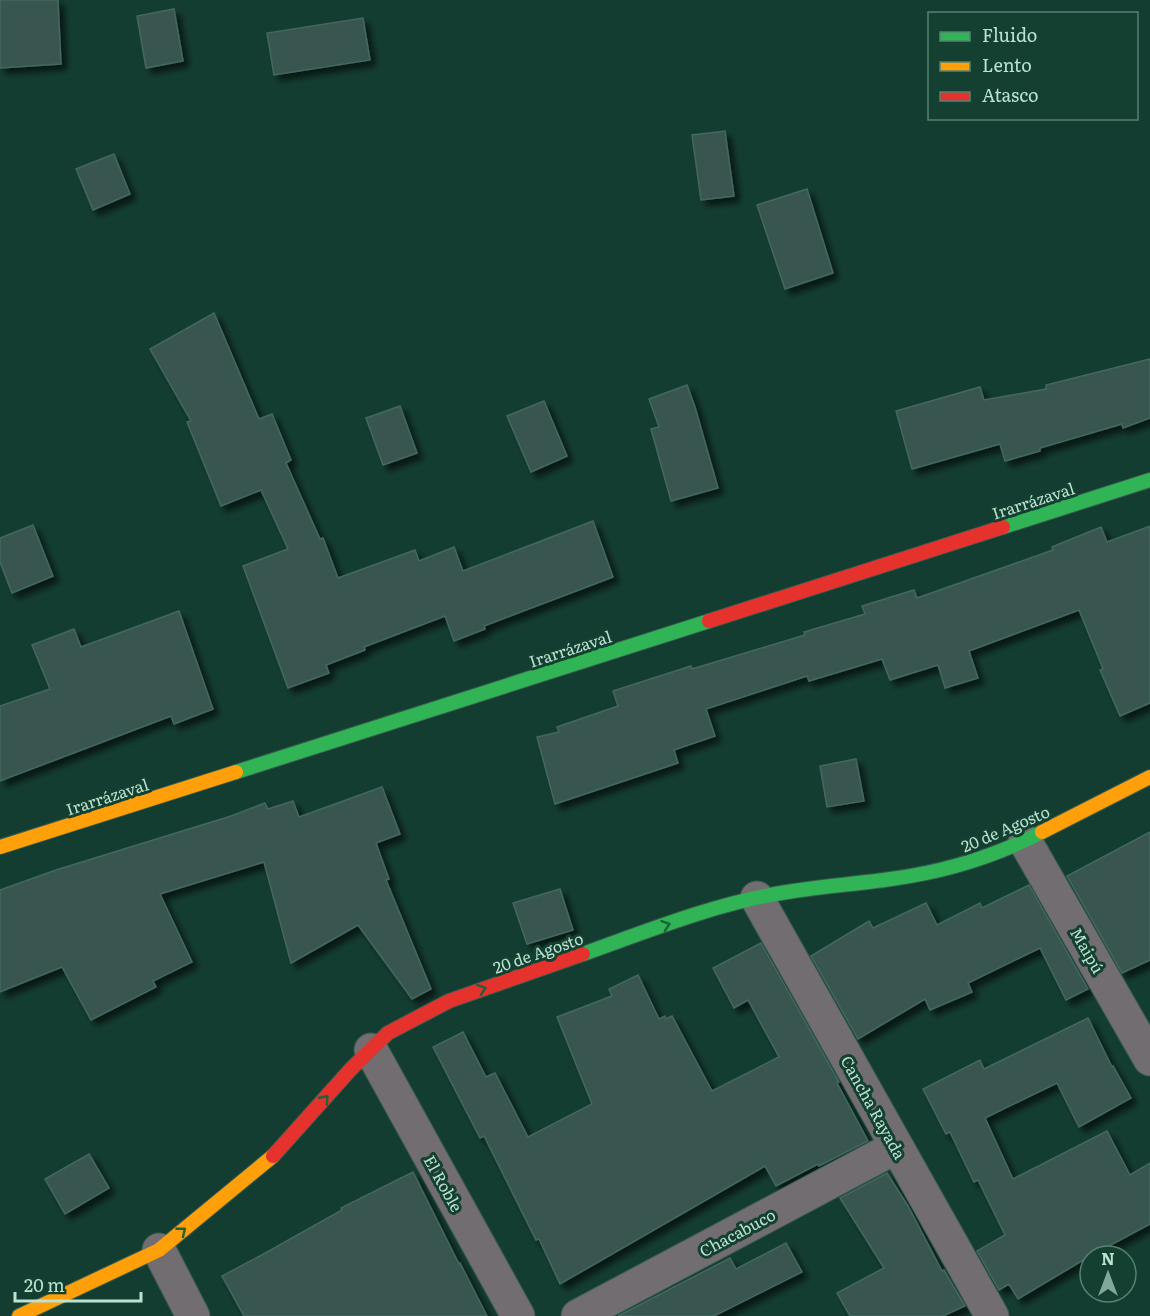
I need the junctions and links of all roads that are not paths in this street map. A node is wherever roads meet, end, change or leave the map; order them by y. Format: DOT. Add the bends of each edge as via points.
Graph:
graph roads {
  1 [pos="1150,480"];
  2 [pos="1150,777"];
  3 [pos="1025,842"];
  4 [pos="0,847"];
  5 [pos="757,898"];
  6 [pos="370,1050"];
  7 [pos="1150,1059"];
  8 [pos="896,1147"];
  9 [pos="159,1250"];
  10 [pos="19,1316"];
  11 [pos="193,1316"];
  12 [pos="518,1316"];
  13 [pos="578,1316"];
  14 [pos="992,1316"];
  1 -- 4 [label="street, Irarrázaval"];
  2 -- 3 [label="street, 20 de Agosto"];
  3 -- 5 [label="street, 20 de Agosto" via="935,871"];
  3 -- 7 [label="street, Maipú"];
  6 -- 5 [label="street, 20 de Agosto, one-way" via="388,1033 449,1001 719,906"];
  5 -- 8 [label="street, Cancha Rayada"];
  9 -- 6 [label="street, 20 de Agosto, one-way" via="268,1161"];
  6 -- 12 [label="street, El Roble"];
  8 -- 13 [label="street, Chacabuco"];
  8 -- 14 [label="street, Cancha Rayada"];
  9 -- 10 [label="street, 20 de Agosto"];
  9 -- 11 [label="street"];
}
